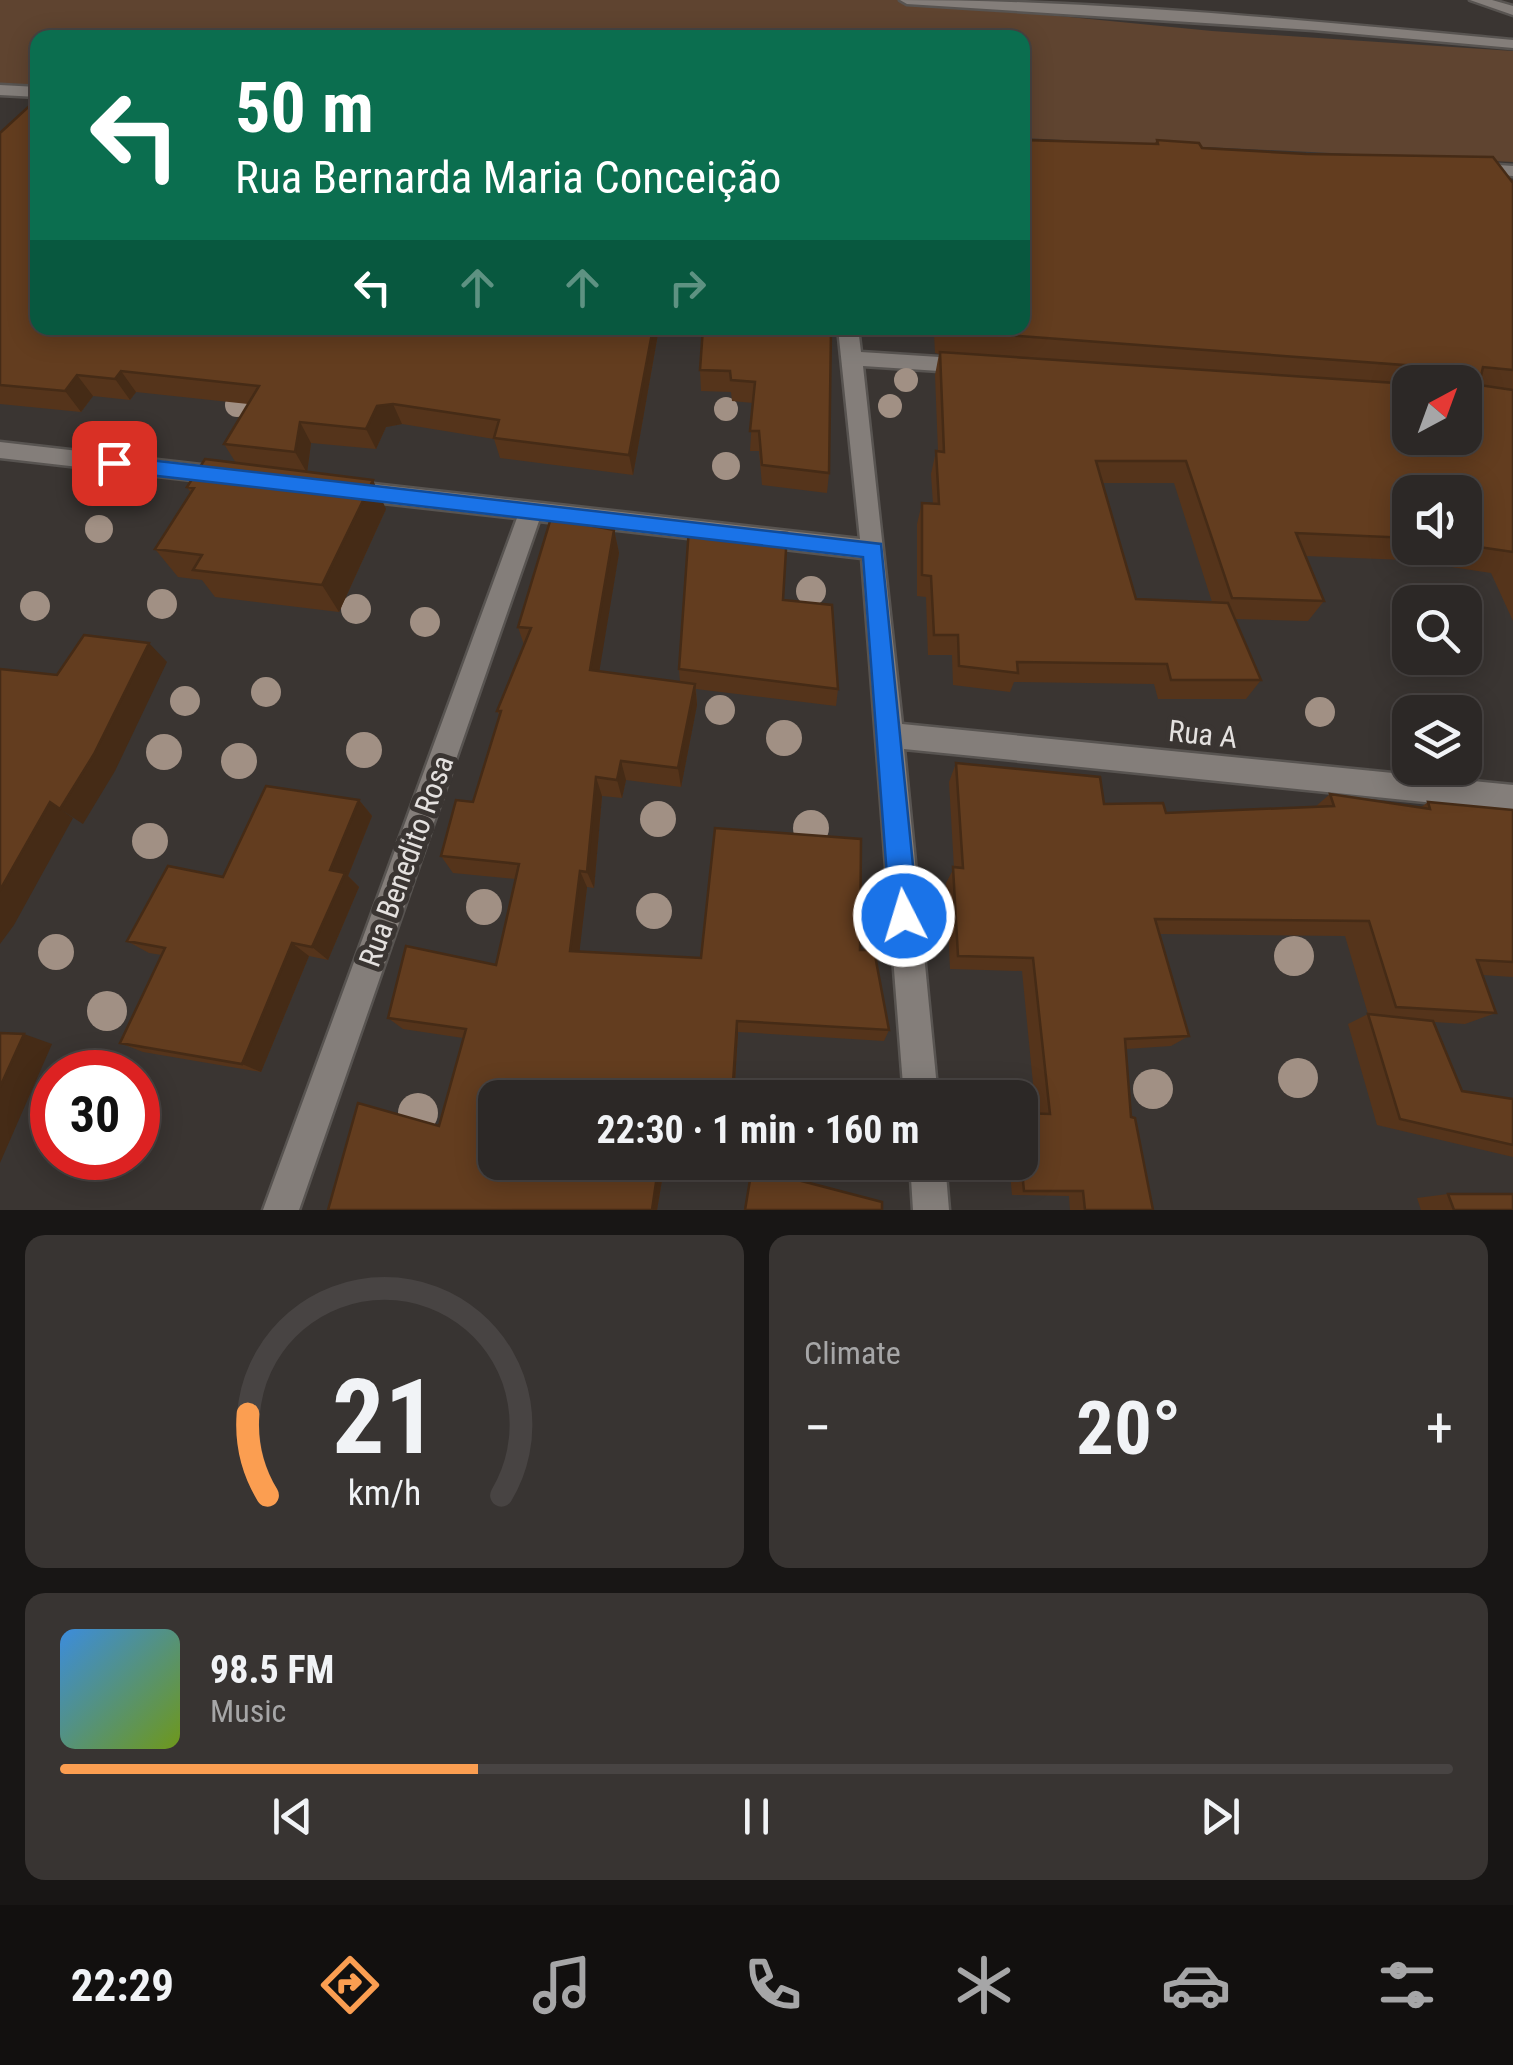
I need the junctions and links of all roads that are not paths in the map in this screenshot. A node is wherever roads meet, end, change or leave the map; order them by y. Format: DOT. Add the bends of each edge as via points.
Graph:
graph roads {
  1 [pos="907,0"];
  2 [pos="1140,0"];
  3 [pos="1477,0"];
  4 [pos="1513,11"];
  5 [pos="1131,16"];
  6 [pos="1513,44"];
  7 [pos="0,90"];
  8 [pos="30,92"];
  9 [pos="1440,167"];
  10 [pos="1506,171"];
  11 [pos="1513,188"];
  12 [pos="848,335"];
  13 [pos="850,358"];
  14 [pos="986,367"];
  15 [pos="0,450"];
  16 [pos="256,480"];
  17 [pos="314,486"];
  18 [pos="531,512"];
  19 [pos="873,550"];
  20 [pos="887,735"];
  21 [pos="1513,798"];
  22 [pos="919,1080"];
  23 [pos="929,1180"];
  24 [pos="281,1210"];
  25 [pos="932,1210"];
  1 -- 5 [label="street"];
  2 -- 5 [label="street"];
  3 -- 4 [label="street"];
  5 -- 6 [label="street"];
  7 -- 8 [label="street"];
  9 -- 10 [label="street"];
  10 -- 11 [label="street"];
  12 -- 13 [label="street"];
  13 -- 14 [label="street"];
  13 -- 19 [label="street"];
  15 -- 16 [label="street"];
  17 -- 18 [label="street"];
  18 -- 19 [label="street"];
  18 -- 24 [label="street, Rua Benedito Rosa"];
  19 -- 20 [label="street"];
  20 -- 21 [label="street, Rua A"];
  20 -- 22 [label="street"];
  23 -- 25 [label="street"];
}
